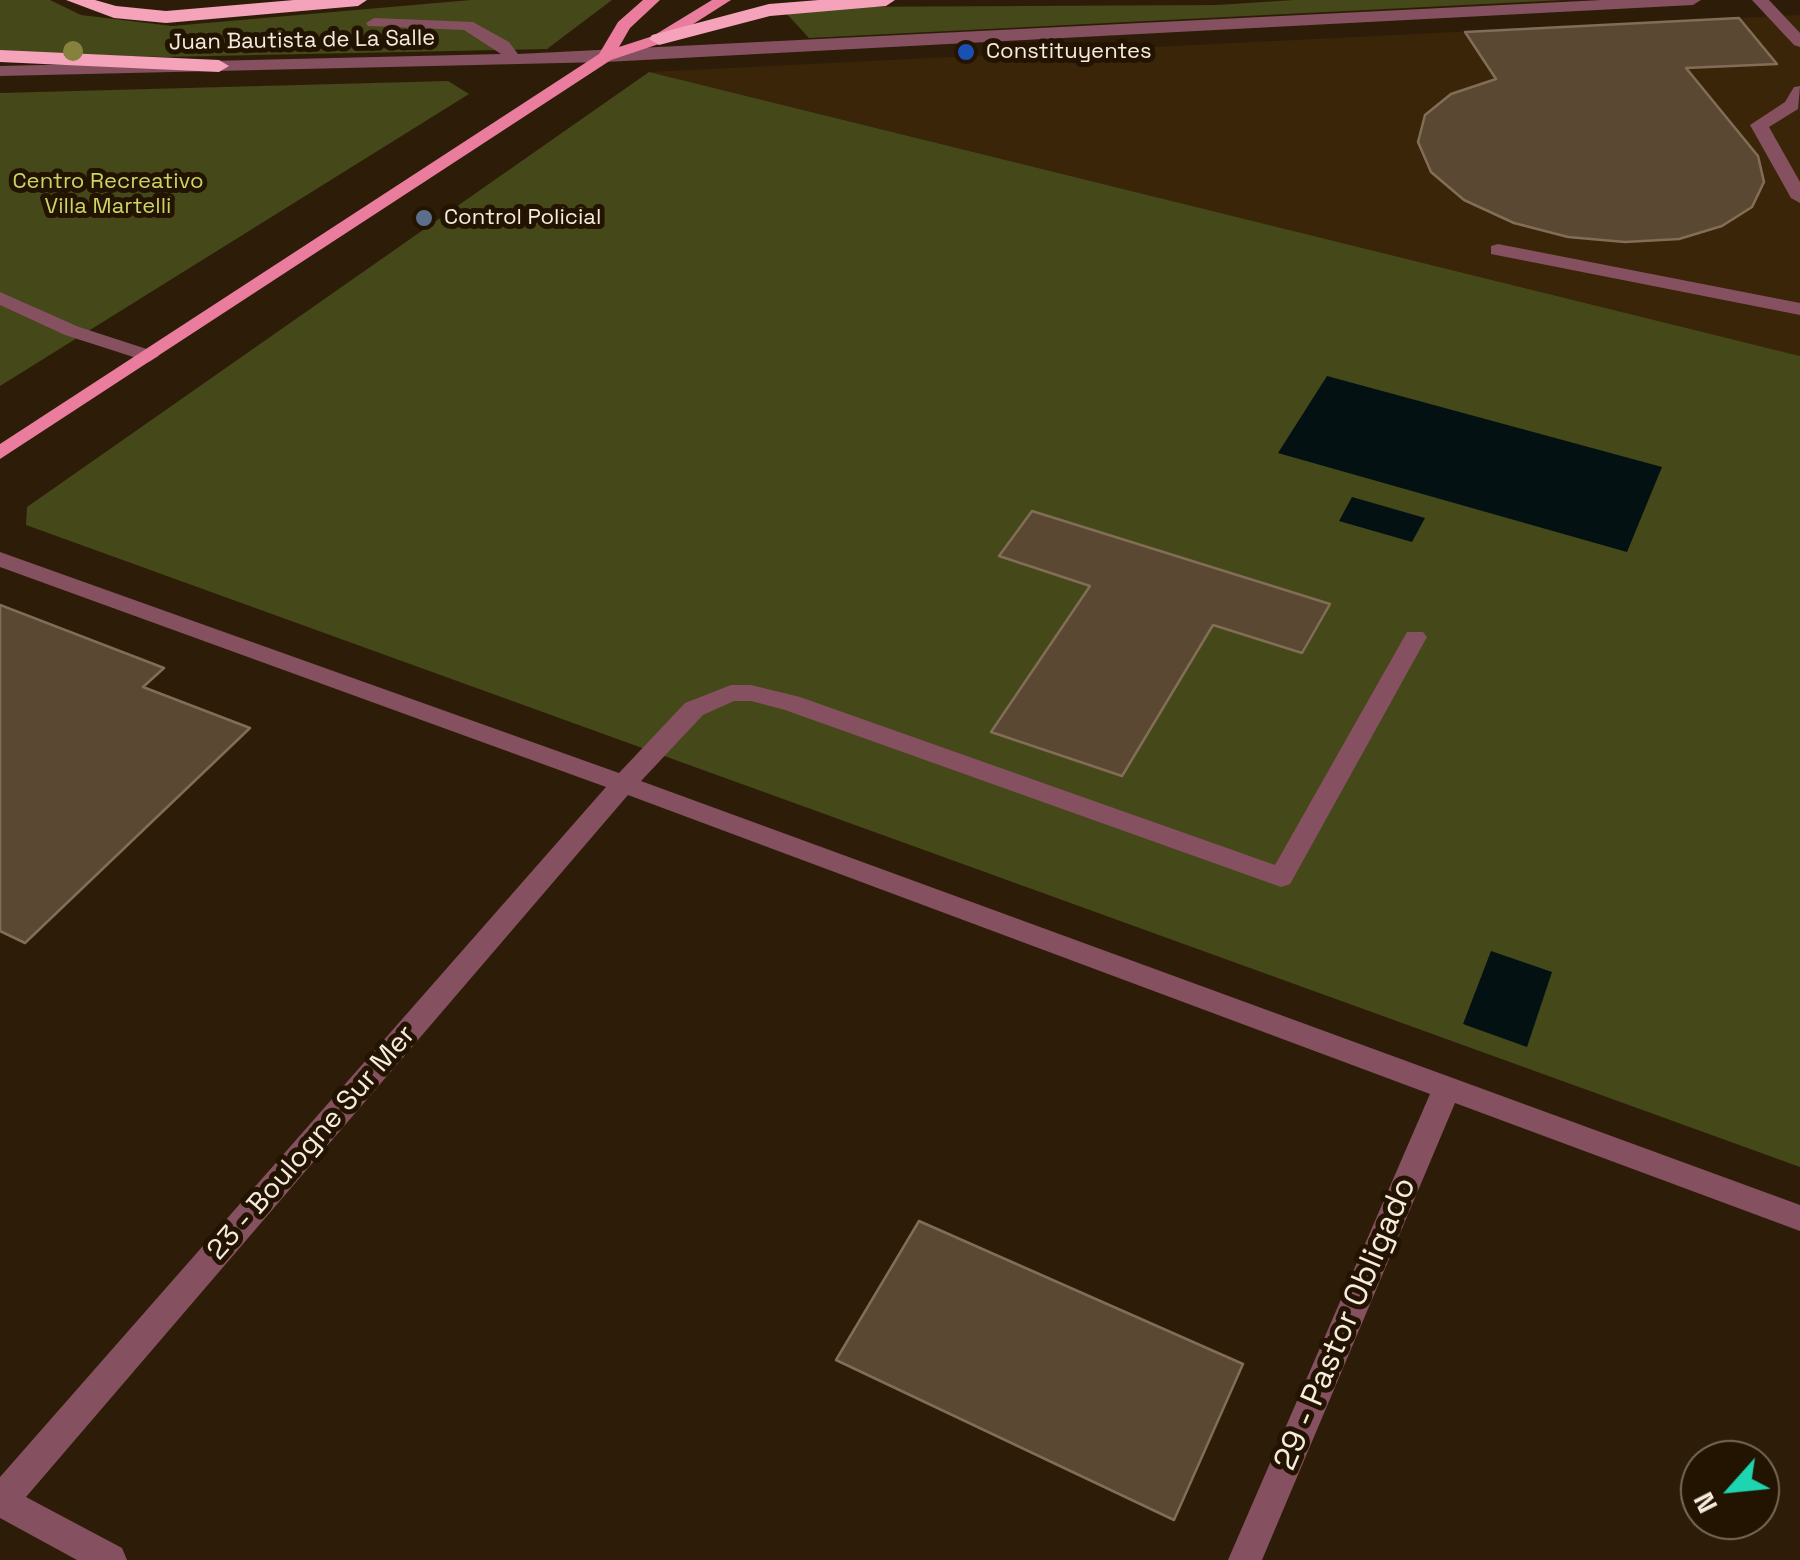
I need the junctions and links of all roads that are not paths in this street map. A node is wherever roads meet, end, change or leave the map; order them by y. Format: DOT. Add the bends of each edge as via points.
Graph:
graph roads {
  1 [pos="75,0"];
  2 [pos="358,0"];
  3 [pos="652,0"];
  4 [pos="723,0"];
  5 [pos="886,0"];
  6 [pos="1694,0"];
  7 [pos="1760,0"];
  8 [pos="374,23"];
  9 [pos="658,38"];
  10 [pos="1800,42"];
  11 [pos="0,56"];
  12 [pos="605,57"];
  13 [pos="513,59"];
  14 [pos="219,66"];
  15 [pos="0,71"];
  16 [pos="1800,92"];
  17 [pos="1800,198"];
  18 [pos="1498,250"];
  19 [pos="0,298"];
  20 [pos="1800,309"];
  21 [pos="149,356"];
  22 [pos="0,453"];
  23 [pos="0,559"];
  24 [pos="1415,637"];
  25 [pos="623,784"];
  26 [pos="1447,1088"];
  27 [pos="1800,1218"];
  28 [pos="0,1501"];
  29 [pos="110,1560"];
  30 [pos="1244,1560"];
  1 -- 2 [label="highway" via="166,17"];
  3 -- 12 [label="main road" via="624,26"];
  4 -- 9 [label="main road"];
  5 -- 9 [label="highway" via="768,10"];
  6 -- 12 [label="street, Juan Bautista de La Salle"];
  7 -- 10 [label="street"];
  8 -- 13 [label="street" via="467,25 503,45"];
  9 -- 12 [label="main road"];
  11 -- 14 [label="highway"];
  12 -- 13 [label="street, Juan Bautista de La Salle"];
  12 -- 21 [label="main road"];
  13 -- 14 [label="street, Juan Bautista de La Salle"];
  14 -- 15 [label="street, Juan Bautista de La Salle"];
  16 -- 17 [label="street" via="1792,105 1759,124"];
  18 -- 20 [label="street"];
  19 -- 21 [label="street"];
  21 -- 22 [label="main road"];
  23 -- 25 [label="street"];
  24 -- 25 [label="street, 23 - Boulogne Sur Mer" via="1280,878 751,693 694,709"];
  25 -- 26 [label="street"];
  25 -- 28 [label="street, 23 - Boulogne Sur Mer"];
  26 -- 27 [label="street"];
  26 -- 30 [label="street, 29 - Pastor Obligado"];
  28 -- 29 [label="street"];
}
